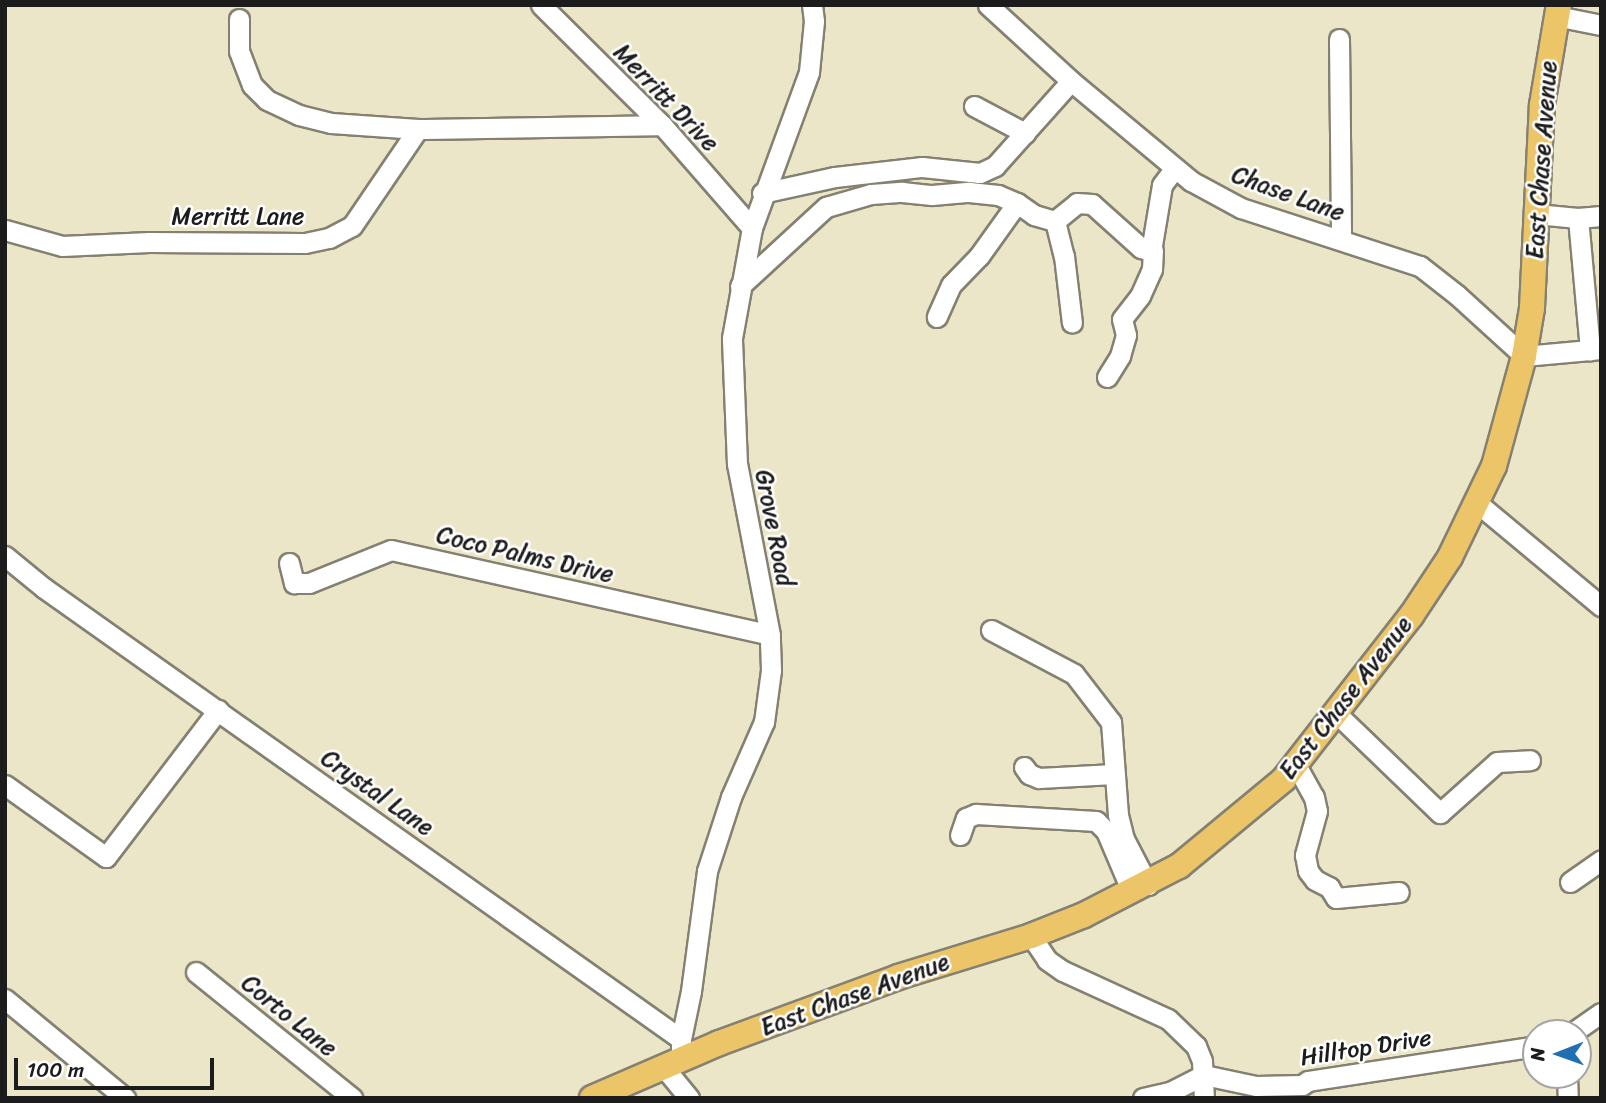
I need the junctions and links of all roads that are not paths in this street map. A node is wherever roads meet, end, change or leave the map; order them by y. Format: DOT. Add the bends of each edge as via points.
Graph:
graph roads {
  1 [pos="541,5"];
  2 [pos="812,5"];
  3 [pos="989,5"];
  4 [pos="1558,11"];
  5 [pos="239,19"];
  6 [pos="1601,25"];
  7 [pos="1339,39"];
  8 [pos="1071,81"];
  9 [pos="974,106"];
  10 [pos="662,125"];
  11 [pos="418,129"];
  12 [pos="1025,133"];
  13 [pos="1174,169"];
  14 [pos="762,193"];
  15 [pos="1017,202"];
  16 [pos="1536,214"];
  17 [pos="1601,216"];
  18 [pos="1578,218"];
  19 [pos="1055,221"];
  20 [pos="752,228"];
  21 [pos="5,230"];
  22 [pos="1341,239"];
  23 [pos="1153,250"];
  24 [pos="740,286"];
  25 [pos="1594,304"];
  26 [pos="937,317"];
  27 [pos="1072,323"];
  28 [pos="1596,349"];
  29 [pos="1524,356"];
  30 [pos="1107,377"];
  31 [pos="1476,502"];
  32 [pos="5,556"];
  33 [pos="289,563"];
  34 [pos="1601,606"];
  35 [pos="991,630"];
  36 [pos="770,635"];
  37 [pos="218,710"];
  38 [pos="1337,714"];
  39 [pos="1530,760"];
  40 [pos="1296,765"];
  41 [pos="1024,767"];
  42 [pos="1114,774"];
  43 [pos="5,785"];
  44 [pos="960,835"];
  45 [pos="1601,860"];
  46 [pos="1570,882"];
  47 [pos="1140,888"];
  48 [pos="1399,892"];
  49 [pos="1031,936"];
  50 [pos="196,972"];
  51 [pos="5,999"];
  52 [pos="1522,1048"];
  53 [pos="675,1055"];
  54 [pos="1204,1075"];
  55 [pos="125,1098"];
  56 [pos="352,1098"];
  57 [pos="592,1098"];
  58 [pos="689,1098"];
  59 [pos="1143,1098"];
  60 [pos="1204,1098"];
  1 -- 10 [label="street, Merritt Drive"];
  2 -- 14 [label="street, Grove Road" via="809,72"];
  3 -- 8 [label="street, Chase Lane"];
  4 -- 6 [label="street"];
  4 -- 16 [label="main road, East Chase Avenue" via="1542,105"];
  5 -- 11 [label="street" via="243,69 267,100 331,123"];
  7 -- 22 [label="street"];
  8 -- 12 [label="street"];
  8 -- 13 [label="street, Chase Lane"];
  9 -- 12 [label="street"];
  10 -- 11 [label="street"];
  10 -- 20 [label="street, Merritt Drive"];
  11 -- 21 [label="street, Merritt Lane" via="352,226 329,238 305,243 62,246"];
  12 -- 14 [label="street" via="995,166 980,173 922,167 835,177"];
  13 -- 22 [label="street, Chase Lane" via="1241,208"];
  13 -- 23 [label="street" via="1163,185"];
  14 -- 20 [label="street, Grove Road"];
  15 -- 19 [label="street" via="1034,215"];
  15 -- 24 [label="street" via="969,192 902,192 871,194 826,207"];
  15 -- 26 [label="street" via="992,240 951,285"];
  16 -- 18 [label="street"];
  16 -- 29 [label="main road, East Chase Avenue" via="1533,296"];
  17 -- 18 [label="street"];
  18 -- 25 [label="street"];
  19 -- 23 [label="street" via="1077,203 1093,204 1141,248"];
  19 -- 27 [label="street"];
  20 -- 24 [label="street, Grove Road"];
  22 -- 29 [label="street, Chase Lane" via="1420,266"];
  23 -- 30 [label="street" via="1153,269 1122,319 1126,335"];
  24 -- 36 [label="street, Grove Road" via="732,338 733,418 748,531"];
  25 -- 28 [label="street"];
  28 -- 29 [label="street"];
  29 -- 31 [label="main road, East Chase Avenue" via="1494,466"];
  31 -- 34 [label="street"];
  31 -- 38 [label="main road, East Chase Avenue" via="1450,557"];
  32 -- 37 [label="street, Crystal Lane"];
  33 -- 36 [label="street, Coco Palms Drive" via="294,583 309,583 391,550"];
  35 -- 42 [label="street" via="1074,674 1111,722"];
  36 -- 53 [label="street, Grove Road" via="764,722 713,845"];
  37 -- 43 [label="street" via="106,856"];
  37 -- 53 [label="street, Crystal Lane"];
  38 -- 39 [label="street" via="1440,813 1497,762"];
  38 -- 40 [label="main road, East Chase Avenue"];
  40 -- 47 [label="main road, East Chase Avenue" via="1231,826 1179,866"];
  40 -- 48 [label="street" via="1317,811 1305,855 1308,872 1336,898"];
  41 -- 42 [label="street" via="1039,778"];
  42 -- 47 [label="street" via="1124,839"];
  44 -- 47 [label="street" via="966,818 976,814 1096,821"];
  45 -- 46 [label="street"];
  47 -- 49 [label="main road, East Chase Avenue"];
  49 -- 53 [label="main road, East Chase Avenue"];
  49 -- 54 [label="street" via="1047,960 1063,971 1168,1019 1196,1046"];
  50 -- 56 [label="street, Corto Lane"];
  51 -- 55 [label="street"];
  52 -- 54 [label="street, Hilltop Drive" via="1302,1085 1256,1086"];
  53 -- 57 [label="main road, East Chase Avenue"];
  53 -- 58 [label="street, Crystal Lane"];
  54 -- 59 [label="street" via="1170,1092"];
  54 -- 60 [label="street"];
}
